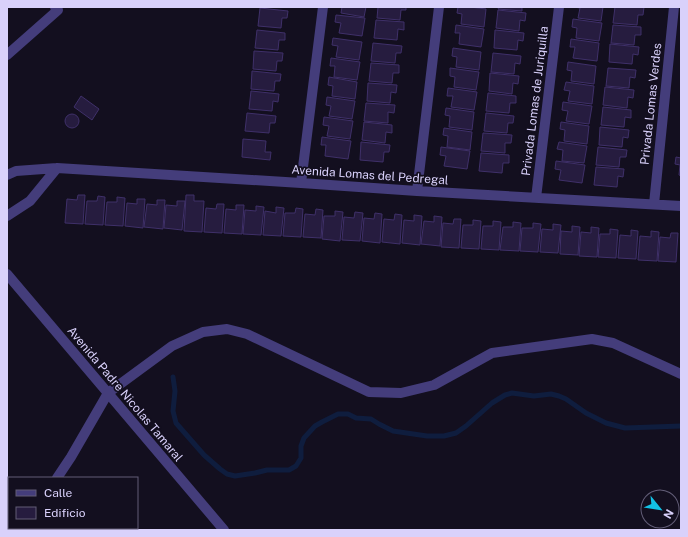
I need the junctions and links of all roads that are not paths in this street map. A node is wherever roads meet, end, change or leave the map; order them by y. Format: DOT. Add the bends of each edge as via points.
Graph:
graph roads {
  1 [pos="55,7"];
  2 [pos="323,7"];
  3 [pos="439,7"];
  4 [pos="559,7"];
  5 [pos="674,7"];
  6 [pos="7,55"];
  7 [pos="57,168"];
  8 [pos="7,175"];
  9 [pos="301,183"];
  10 [pos="417,192"];
  11 [pos="536,198"];
  12 [pos="654,204"];
  13 [pos="681,206"];
  14 [pos="7,216"];
  15 [pos="7,274"];
  16 [pos="681,374"];
  17 [pos="108,393"];
  18 [pos="58,477"];
  19 [pos="218,528"];
  1 -- 6 [label="street" via="58,10"];
  2 -- 9 [label="street"];
  3 -- 10 [label="street"];
  4 -- 11 [label="street, Privada Lomas de Juriquilla"];
  5 -- 12 [label="street, Privada Lomas Verdes"];
  7 -- 8 [label="street, Avenida Lomas del Pedregal" via="16,171"];
  7 -- 9 [label="street, Avenida Lomas del Pedregal"];
  7 -- 14 [label="street" via="30,201"];
  9 -- 10 [label="street, Avenida Lomas del Pedregal"];
  10 -- 11 [label="street, Avenida Lomas del Pedregal"];
  11 -- 12 [label="street, Avenida Lomas del Pedregal"];
  12 -- 13 [label="street, Avenida Lomas del Pedregal"];
  15 -- 17 [label="street, Avenida Padre Nicolas Tamaral"];
  16 -- 17 [label="street" via="613,343 592,339 492,353 434,385 402,393 368,392 247,334 227,328 203,332 172,346"];
  17 -- 18 [label="street"];
  17 -- 19 [label="street, Avenida Padre Nicolas Tamaral"];
}
